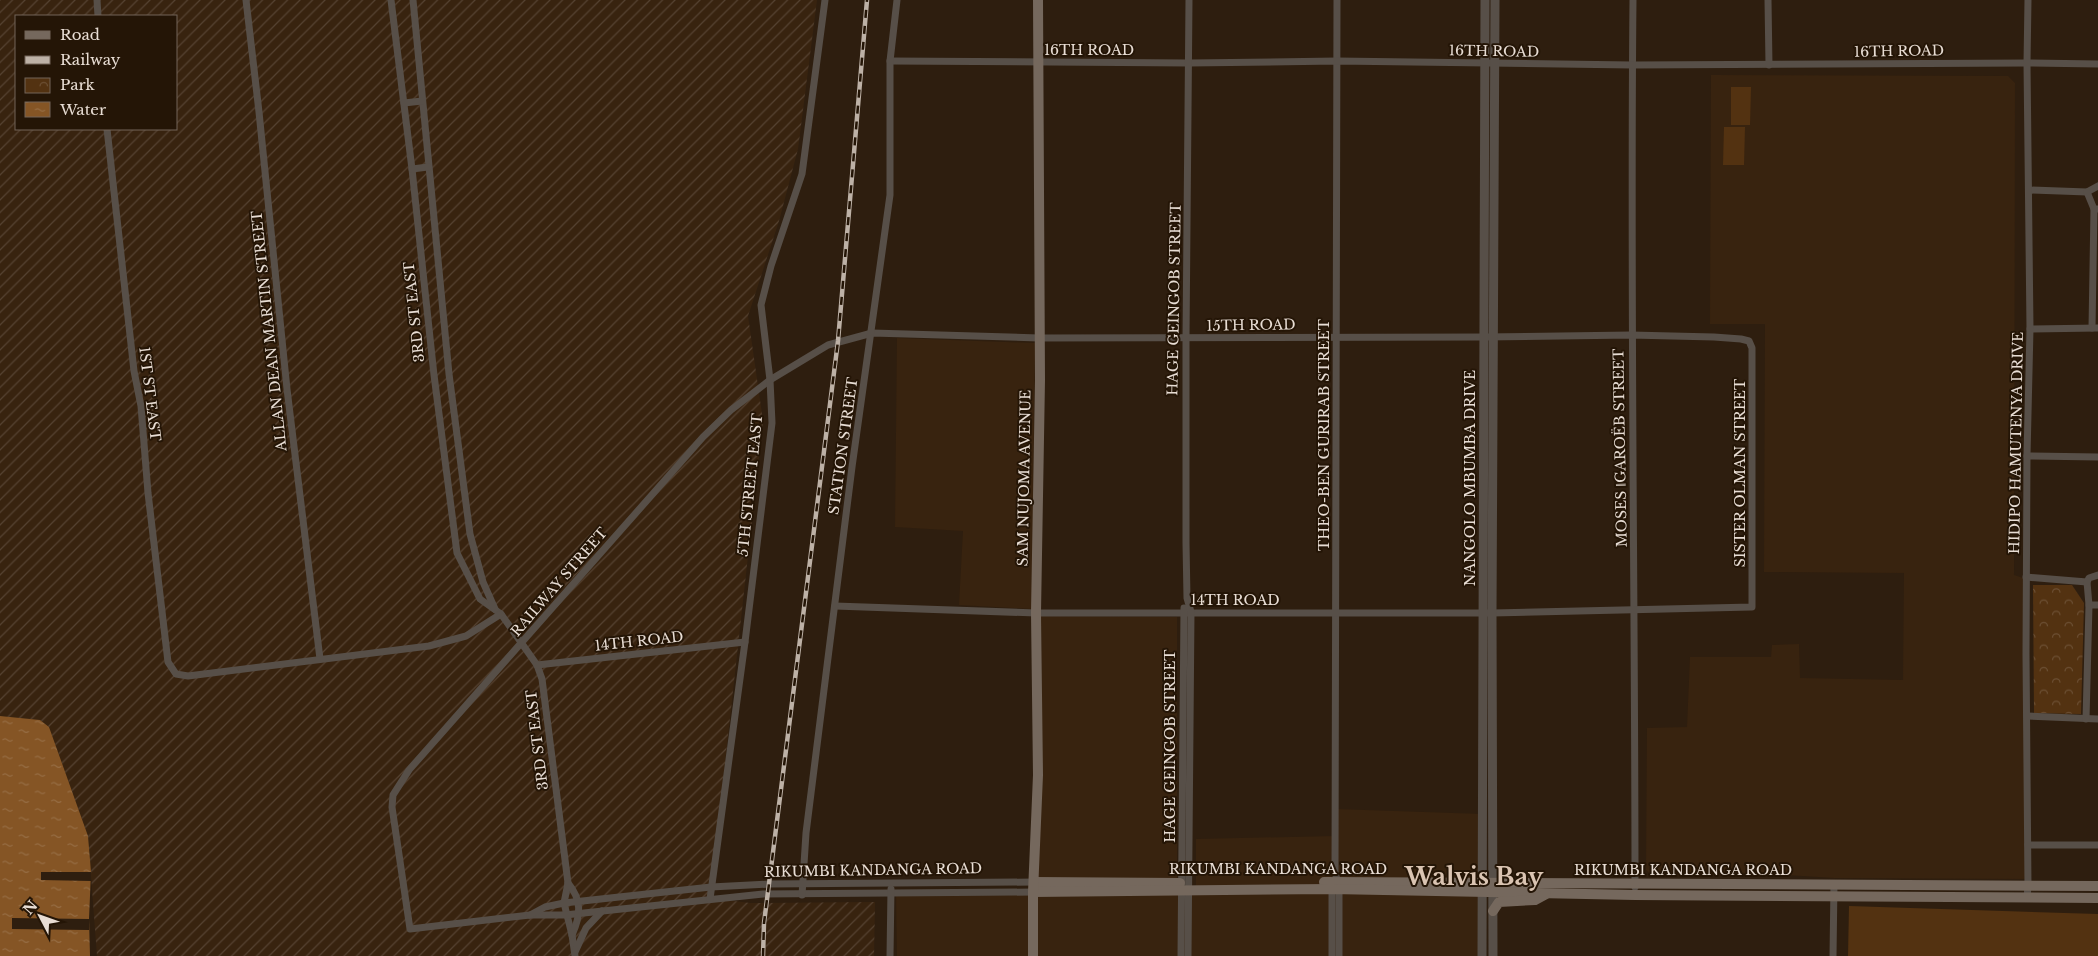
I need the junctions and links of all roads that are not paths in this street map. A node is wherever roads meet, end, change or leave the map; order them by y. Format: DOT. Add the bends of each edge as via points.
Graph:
graph roads {
  1 [pos="96,0"];
  2 [pos="246,0"];
  3 [pos="391,0"];
  4 [pos="414,0"];
  5 [pos="825,0"];
  6 [pos="897,0"];
  7 [pos="1038,0"];
  8 [pos="1189,0"];
  9 [pos="1337,0"];
  10 [pos="1485,0"];
  11 [pos="1495,0"];
  12 [pos="1633,0"];
  13 [pos="1768,0"];
  14 [pos="2028,0"];
  15 [pos="98,15"];
  16 [pos="890,61"];
  17 [pos="1337,61"];
  18 [pos="1038,62"];
  19 [pos="2027,62"];
  20 [pos="1190,63"];
  21 [pos="1490,63"];
  22 [pos="2098,64"];
  23 [pos="1632,65"];
  24 [pos="1769,65"];
  25 [pos="422,101"];
  26 [pos="404,104"];
  27 [pos="107,130"];
  28 [pos="428,167"];
  29 [pos="412,169"];
  30 [pos="2098,186"];
  31 [pos="2029,190"];
  32 [pos="2087,192"];
  33 [pos="2096,209"];
  34 [pos="2095,328"];
  35 [pos="2030,329"];
  36 [pos="872,333"];
  37 [pos="1631,335"];
  38 [pos="1337,336"];
  39 [pos="1489,337"];
  40 [pos="1039,338"];
  41 [pos="1186,338"];
  42 [pos="770,380"];
  43 [pos="2027,456"];
  44 [pos="2098,456"];
  45 [pos="2098,575"];
  46 [pos="2026,577"];
  47 [pos="2087,582"];
  48 [pos="1187,598"];
  49 [pos="2089,605"];
  50 [pos="2098,605"];
  51 [pos="835,606"];
  52 [pos="495,608"];
  53 [pos="1635,610"];
  54 [pos="1182,612"];
  55 [pos="1191,612"];
  56 [pos="1487,612"];
  57 [pos="1036,613"];
  58 [pos="1336,613"];
  59 [pos="501,614"];
  60 [pos="745,642"];
  61 [pos="522,644"];
  62 [pos="320,660"];
  63 [pos="536,665"];
  64 [pos="2026,716"];
  65 [pos="2086,719"];
  66 [pos="2098,719"];
  67 [pos="2028,845"];
  68 [pos="2098,845"];
  69 [pos="568,883"];
  70 [pos="890,883"];
  71 [pos="1635,883"];
  72 [pos="1834,884"];
  73 [pos="803,885"];
  74 [pos="1185,886"];
  75 [pos="1335,886"];
  76 [pos="2028,886"];
  77 [pos="2098,886"];
  78 [pos="711,887"];
  79 [pos="1033,887"];
  80 [pos="1482,887"];
  81 [pos="1493,887"];
  82 [pos="891,893"];
  83 [pos="1547,893"];
  84 [pos="802,895"];
  85 [pos="1635,895"];
  86 [pos="1833,897"];
  87 [pos="2027,898"];
  88 [pos="2098,898"];
  89 [pos="710,899"];
  90 [pos="579,901"];
  91 [pos="564,903"];
  92 [pos="602,911"];
  93 [pos="1493,911"];
  94 [pos="579,914"];
  95 [pos="530,915"];
  96 [pos="566,915"];
  97 [pos="572,934"];
  98 [pos="575,955"];
  99 [pos="890,956"];
  100 [pos="1033,956"];
  101 [pos="1181,956"];
  102 [pos="1188,956"];
  103 [pos="1332,956"];
  104 [pos="1338,956"];
  105 [pos="1482,956"];
  106 [pos="1493,956"];
  107 [pos="1833,956"];
  1 -- 15 [label="street"];
  2 -- 62 [label="street, ALLAN DEAN MARTIN STREET" via="287,389"];
  3 -- 26 [label="street, 3RD ST EAST"];
  4 -- 25 [label="street, 3RD ST EAST"];
  5 -- 42 [label="street, 5TH STREET EAST" via="802,174 761,305"];
  6 -- 16 [label="street, STATION STREET"];
  7 -- 18 [label="main road, SAM NUJOMA AVENUE"];
  8 -- 20 [label="street, HAGE GEINGOB STREET"];
  9 -- 17 [label="street, THEO-BEN GURIRAB STREET"];
  10 -- 21 [label="street, NANGOLO MBUMBA DRIVE"];
  11 -- 21 [label="street, NANGOLO MBUMBA DRIVE"];
  12 -- 23 [label="street, MOSES ǁGAROËB STREET"];
  13 -- 24 [label="street"];
  14 -- 19 [label="street, HIDIPO HAMUTENYA DRIVE"];
  16 -- 18 [label="street, 16TH ROAD"];
  16 -- 36 [label="street, STATION STREET" via="890,195"];
  17 -- 20 [label="street, 16TH ROAD"];
  17 -- 21 [label="street, 16TH ROAD"];
  17 -- 38 [label="street, THEO-BEN GURIRAB STREET"];
  18 -- 20 [label="street, 16TH ROAD"];
  18 -- 40 [label="main road, SAM NUJOMA AVENUE"];
  19 -- 22 [label="street, 16TH ROAD"];
  19 -- 24 [label="street, 16TH ROAD"];
  19 -- 31 [label="street, HIDIPO HAMUTENYA DRIVE"];
  20 -- 41 [label="street, HAGE GEINGOB STREET"];
  21 -- 23 [label="street, 16TH ROAD"];
  21 -- 39 [label="street, NANGOLO MBUMBA DRIVE"];
  23 -- 24 [label="street, 16TH ROAD"];
  23 -- 37 [label="street, MOSES ǁGAROËB STREET"];
  25 -- 26 [label="street"];
  25 -- 28 [label="street, 3RD ST EAST"];
  26 -- 29 [label="street, 3RD ST EAST"];
  27 -- 62 [label="street, 1ST ST EAST" via="168,662 176,674 188,676"];
  28 -- 29 [label="street"];
  28 -- 52 [label="street, 3RD ST EAST" via="449,374 470,534 483,582"];
  29 -- 52 [label="street, 3RD ST EAST" via="457,553 480,599"];
  30 -- 32 [label="street"];
  31 -- 32 [label="street"];
  31 -- 35 [label="street, HIDIPO HAMUTENYA DRIVE"];
  32 -- 33 [label="street"];
  33 -- 34 [label="street"];
  34 -- 35 [label="street"];
  35 -- 43 [label="street, HIDIPO HAMUTENYA DRIVE"];
  36 -- 40 [label="street, 15TH ROAD"];
  36 -- 42 [label="street, RAILWAY STREET" via="828,345"];
  36 -- 51 [label="street, STATION STREET"];
  37 -- 39 [label="street, 15TH ROAD"];
  37 -- 53 [label="street, MOSES ǁGAROËB STREET"];
  37 -- 53 [label="street, SISTER OLMAN STREET" via="1741,339 1749,341 1752,348 1752,607"];
  38 -- 39 [label="street, 15TH ROAD"];
  38 -- 41 [label="street, 15TH ROAD"];
  38 -- 58 [label="street, THEO-BEN GURIRAB STREET"];
  39 -- 56 [label="street, NANGOLO MBUMBA DRIVE"];
  40 -- 41 [label="street, 15TH ROAD"];
  40 -- 57 [label="main road, SAM NUJOMA AVENUE"];
  41 -- 48 [label="street, HAGE GEINGOB STREET"];
  42 -- 60 [label="street, 5TH STREET EAST" via="772,423"];
  42 -- 61 [label="street, RAILWAY STREET" via="731,410 704,437"];
  43 -- 44 [label="street"];
  43 -- 46 [label="street, HIDIPO HAMUTENYA DRIVE"];
  45 -- 47 [label="street"];
  46 -- 47 [label="street"];
  46 -- 64 [label="street, HIDIPO HAMUTENYA DRIVE"];
  47 -- 49 [label="street"];
  48 -- 54 [label="street, HAGE GEINGOB STREET"];
  48 -- 55 [label="street, HAGE GEINGOB STREET"];
  49 -- 50 [label="street"];
  49 -- 65 [label="street"];
  51 -- 57 [label="street, 14TH ROAD"];
  51 -- 73 [label="street, STATION STREET" via="806,833"];
  52 -- 59 [label="street, 3RD ST EAST"];
  53 -- 56 [label="street, 14TH ROAD"];
  53 -- 71 [label="street, MOSES ǁGAROËB STREET"];
  54 -- 55 [label="street, 14TH ROAD"];
  54 -- 57 [label="street, 14TH ROAD"];
  54 -- 74 [label="street, HAGE GEINGOB STREET"];
  55 -- 58 [label="street, 14TH ROAD"];
  55 -- 74 [label="street, HAGE GEINGOB STREET"];
  56 -- 58 [label="street, 14TH ROAD"];
  56 -- 80 [label="street, NANGOLO MBUMBA DRIVE"];
  56 -- 81 [label="street, NANGOLO MBUMBA DRIVE"];
  57 -- 79 [label="main road, SAM NUJOMA AVENUE" via="1038,775"];
  58 -- 75 [label="street, THEO-BEN GURIRAB STREET"];
  59 -- 61 [label="street, 3RD ST EAST"];
  59 -- 62 [label="street" via="466,636 430,646"];
  60 -- 63 [label="street, 14TH ROAD"];
  60 -- 78 [label="street, 5TH STREET EAST"];
  61 -- 63 [label="street, 3RD ST EAST"];
  61 -- 95 [label="street, RAILWAY STREET" via="409,770 393,796 392,810 410,930"];
  63 -- 69 [label="street, 3RD ST EAST" via="542,679"];
  64 -- 65 [label="street"];
  64 -- 67 [label="street, HIDIPO HAMUTENYA DRIVE"];
  65 -- 66 [label="street"];
  67 -- 68 [label="street"];
  67 -- 76 [label="street, HIDIPO HAMUTENYA DRIVE"];
  69 -- 90 [label="street, 3RD ST EAST"];
  69 -- 91 [label="street, 3RD ST EAST"];
  70 -- 73 [label="street, RIKUMBI KANDANGA ROAD"];
  70 -- 79 [label="street, RIKUMBI KANDANGA ROAD"];
  70 -- 82 [label="street"];
  71 -- 72 [label="main road, RIKUMBI KANDANGA ROAD"];
  71 -- 81 [label="main road, RIKUMBI KANDANGA ROAD"];
  71 -- 85 [label="street, MOSES ǁGAROËB STREET"];
  72 -- 76 [label="main road, RIKUMBI KANDANGA ROAD"];
  72 -- 86 [label="street"];
  73 -- 78 [label="street, RIKUMBI KANDANGA ROAD"];
  73 -- 84 [label="street, STATION STREET"];
  74 -- 75 [label="main road, RIKUMBI KANDANGA ROAD"];
  74 -- 79 [label="main road, RIKUMBI KANDANGA ROAD"];
  74 -- 101 [label="street, HAGE GEINGOB STREET"];
  74 -- 102 [label="street, HAGE GEINGOB STREET"];
  75 -- 80 [label="main road, RIKUMBI KANDANGA ROAD"];
  75 -- 103 [label="street, THEO-BEN GURIRAB STREET"];
  75 -- 104 [label="street, THEO-BEN GURIRAB STREET"];
  76 -- 77 [label="main road, RIKUMBI KANDANGA ROAD"];
  76 -- 87 [label="street, HIDIPO HAMUTENYA DRIVE"];
  78 -- 89 [label="street, 5TH STREET EAST"];
  78 -- 90 [label="street, RIKUMBI KANDANGA ROAD"];
  79 -- 82 [label="street, RIKUMBI KANDANGA ROAD"];
  79 -- 100 [label="main road, SAM NUJOMA AVENUE"];
  80 -- 81 [label="main road, RIKUMBI KANDANGA ROAD"];
  80 -- 105 [label="street, NANGOLO MBUMBA DRIVE"];
  81 -- 83 [label="main road, RIKUMBI KANDANGA ROAD"];
  81 -- 93 [label="street, NANGOLO MBUMBA DRIVE"];
  82 -- 84 [label="street, RIKUMBI KANDANGA ROAD"];
  82 -- 99 [label="street"];
  83 -- 85 [label="main road, RIKUMBI KANDANGA ROAD"];
  83 -- 93 [label="main road" via="1535,900 1499,902"];
  84 -- 89 [label="street, RIKUMBI KANDANGA ROAD"];
  85 -- 86 [label="main road, RIKUMBI KANDANGA ROAD"];
  86 -- 87 [label="main road, RIKUMBI KANDANGA ROAD"];
  86 -- 107 [label="street"];
  87 -- 88 [label="main road, RIKUMBI KANDANGA ROAD"];
  89 -- 92 [label="street, RIKUMBI KANDANGA ROAD"];
  90 -- 91 [label="street, RIKUMBI KANDANGA ROAD"];
  90 -- 94 [label="street"];
  91 -- 95 [label="street" via="545,907"];
  91 -- 96 [label="street"];
  92 -- 94 [label="street, RIKUMBI KANDANGA ROAD"];
  92 -- 98 [label="street" via="586,928"];
  93 -- 106 [label="street, NANGOLO MBUMBA DRIVE"];
  94 -- 96 [label="street, RIKUMBI KANDANGA ROAD"];
  94 -- 97 [label="street"];
  95 -- 96 [label="street"];
  96 -- 97 [label="street"];
  97 -- 98 [label="street"];
}
